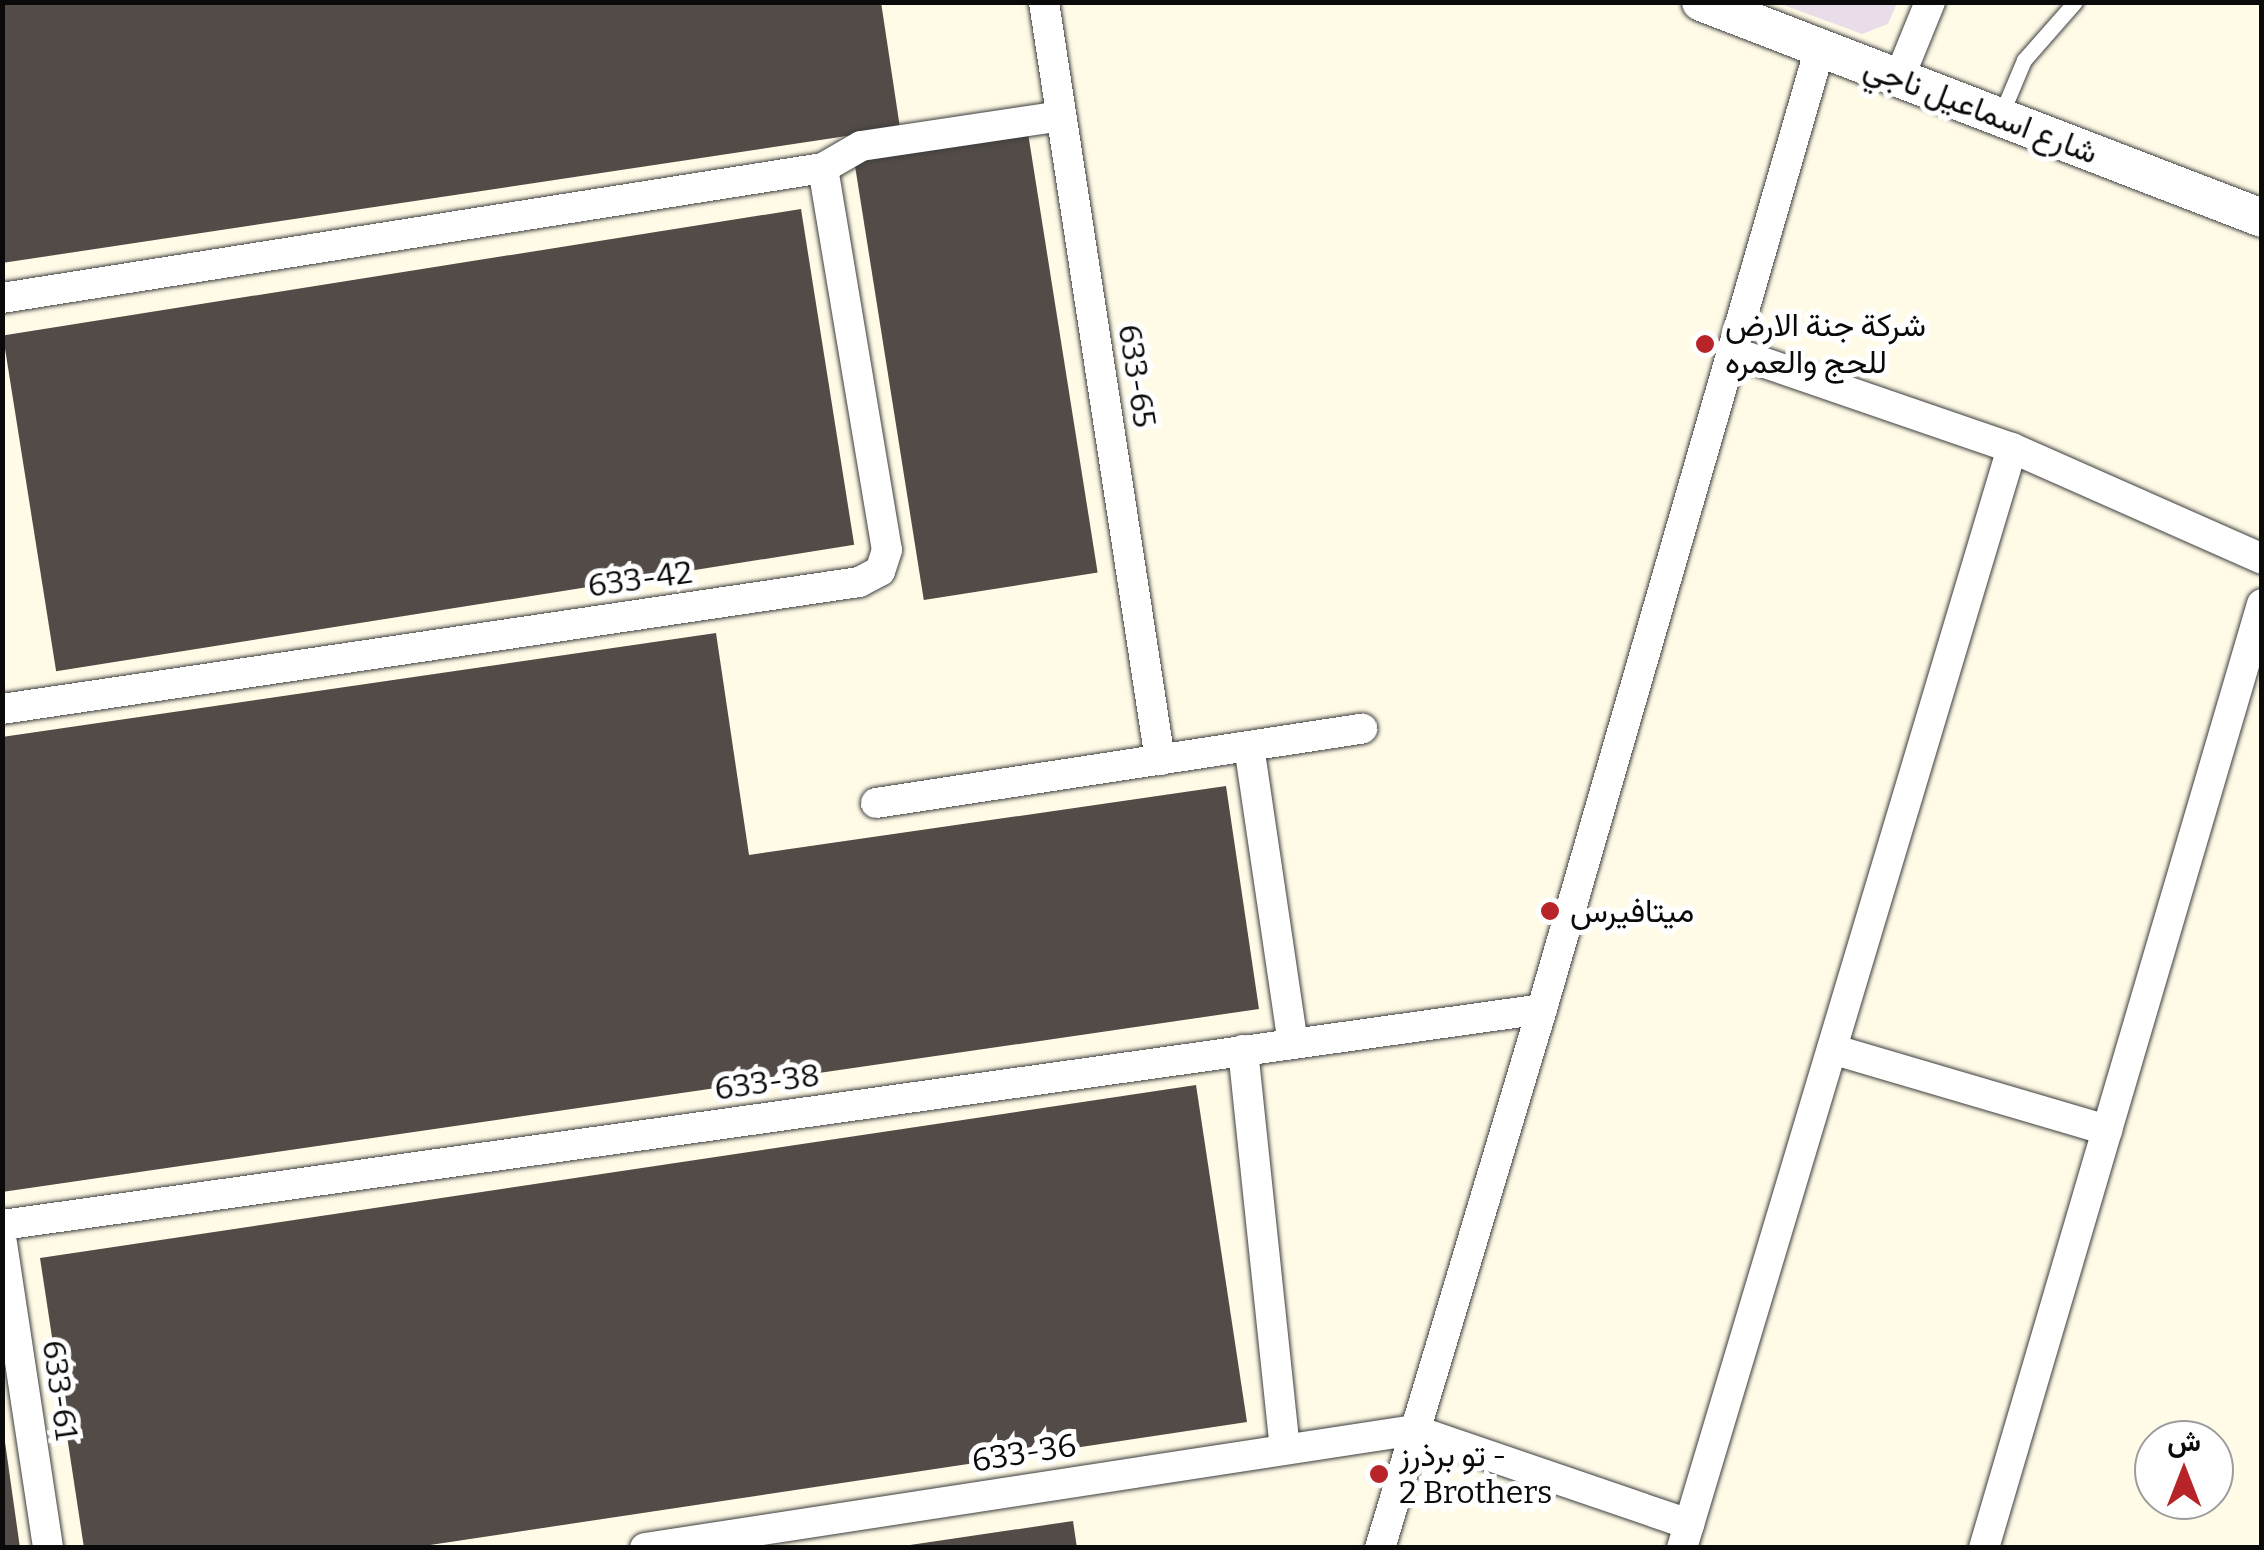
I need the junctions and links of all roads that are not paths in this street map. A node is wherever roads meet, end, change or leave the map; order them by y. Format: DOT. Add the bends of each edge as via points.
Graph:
graph roads {
  1 [pos="1044,2"];
  2 [pos="1701,2"];
  3 [pos="1930,2"];
  4 [pos="2075,2"];
  5 [pos="1820,48"];
  6 [pos="1899,78"];
  7 [pos="1062,116"];
  8 [pos="2000,118"];
  9 [pos="823,168"];
  10 [pos="2262,218"];
  11 [pos="2,298"];
  12 [pos="1733,352"];
  13 [pos="2012,448"];
  14 [pos="2262,559"];
  15 [pos="2262,604"];
  16 [pos="2,709"];
  17 [pos="1362,728"];
  18 [pos="1249,746"];
  19 [pos="1160,760"];
  20 [pos="876,803"];
  21 [pos="1542,1009"];
  22 [pos="1293,1044"];
  23 [pos="1832,1049"];
  24 [pos="1243,1050"];
  25 [pos="2107,1130"];
  26 [pos="2,1225"];
  27 [pos="2,1243"];
  28 [pos="1414,1430"];
  29 [pos="1284,1448"];
  30 [pos="1685,1536"];
  31 [pos="48,1548"];
  32 [pos="644,1548"];
  33 [pos="1380,1548"];
  34 [pos="1984,1548"];
  1 -- 7 [label="street, 633-65"];
  2 -- 5 [label="street, شارع اسماعيل ناجي"];
  3 -- 6 [label="street"];
  4 -- 8 [label="lane" via="2024,60"];
  5 -- 6 [label="street, شارع اسماعيل ناجي"];
  5 -- 12 [label="street"];
  6 -- 8 [label="street, شارع اسماعيل ناجي"];
  7 -- 9 [label="street" via="861,146"];
  7 -- 19 [label="street, 633-65"];
  8 -- 10 [label="street, شارع اسماعيل ناجي"];
  9 -- 11 [label="street"];
  9 -- 16 [label="street, 633-42" via="887,550 880,572 858,582"];
  12 -- 13 [label="street"];
  12 -- 21 [label="street"];
  13 -- 14 [label="street"];
  13 -- 23 [label="street"];
  15 -- 25 [label="street"];
  17 -- 18 [label="street"];
  18 -- 19 [label="street"];
  18 -- 22 [label="street"];
  19 -- 20 [label="street"];
  21 -- 22 [label="street, 633-38"];
  21 -- 28 [label="street"];
  22 -- 24 [label="street, 633-38"];
  23 -- 25 [label="street"];
  23 -- 30 [label="street"];
  24 -- 26 [label="street, 633-38"];
  24 -- 29 [label="street"];
  25 -- 34 [label="street"];
  27 -- 31 [label="street, 633-61"];
  28 -- 29 [label="street, 633-36"];
  28 -- 30 [label="street"];
  28 -- 33 [label="street"];
  29 -- 32 [label="street, 633-36"];
}
